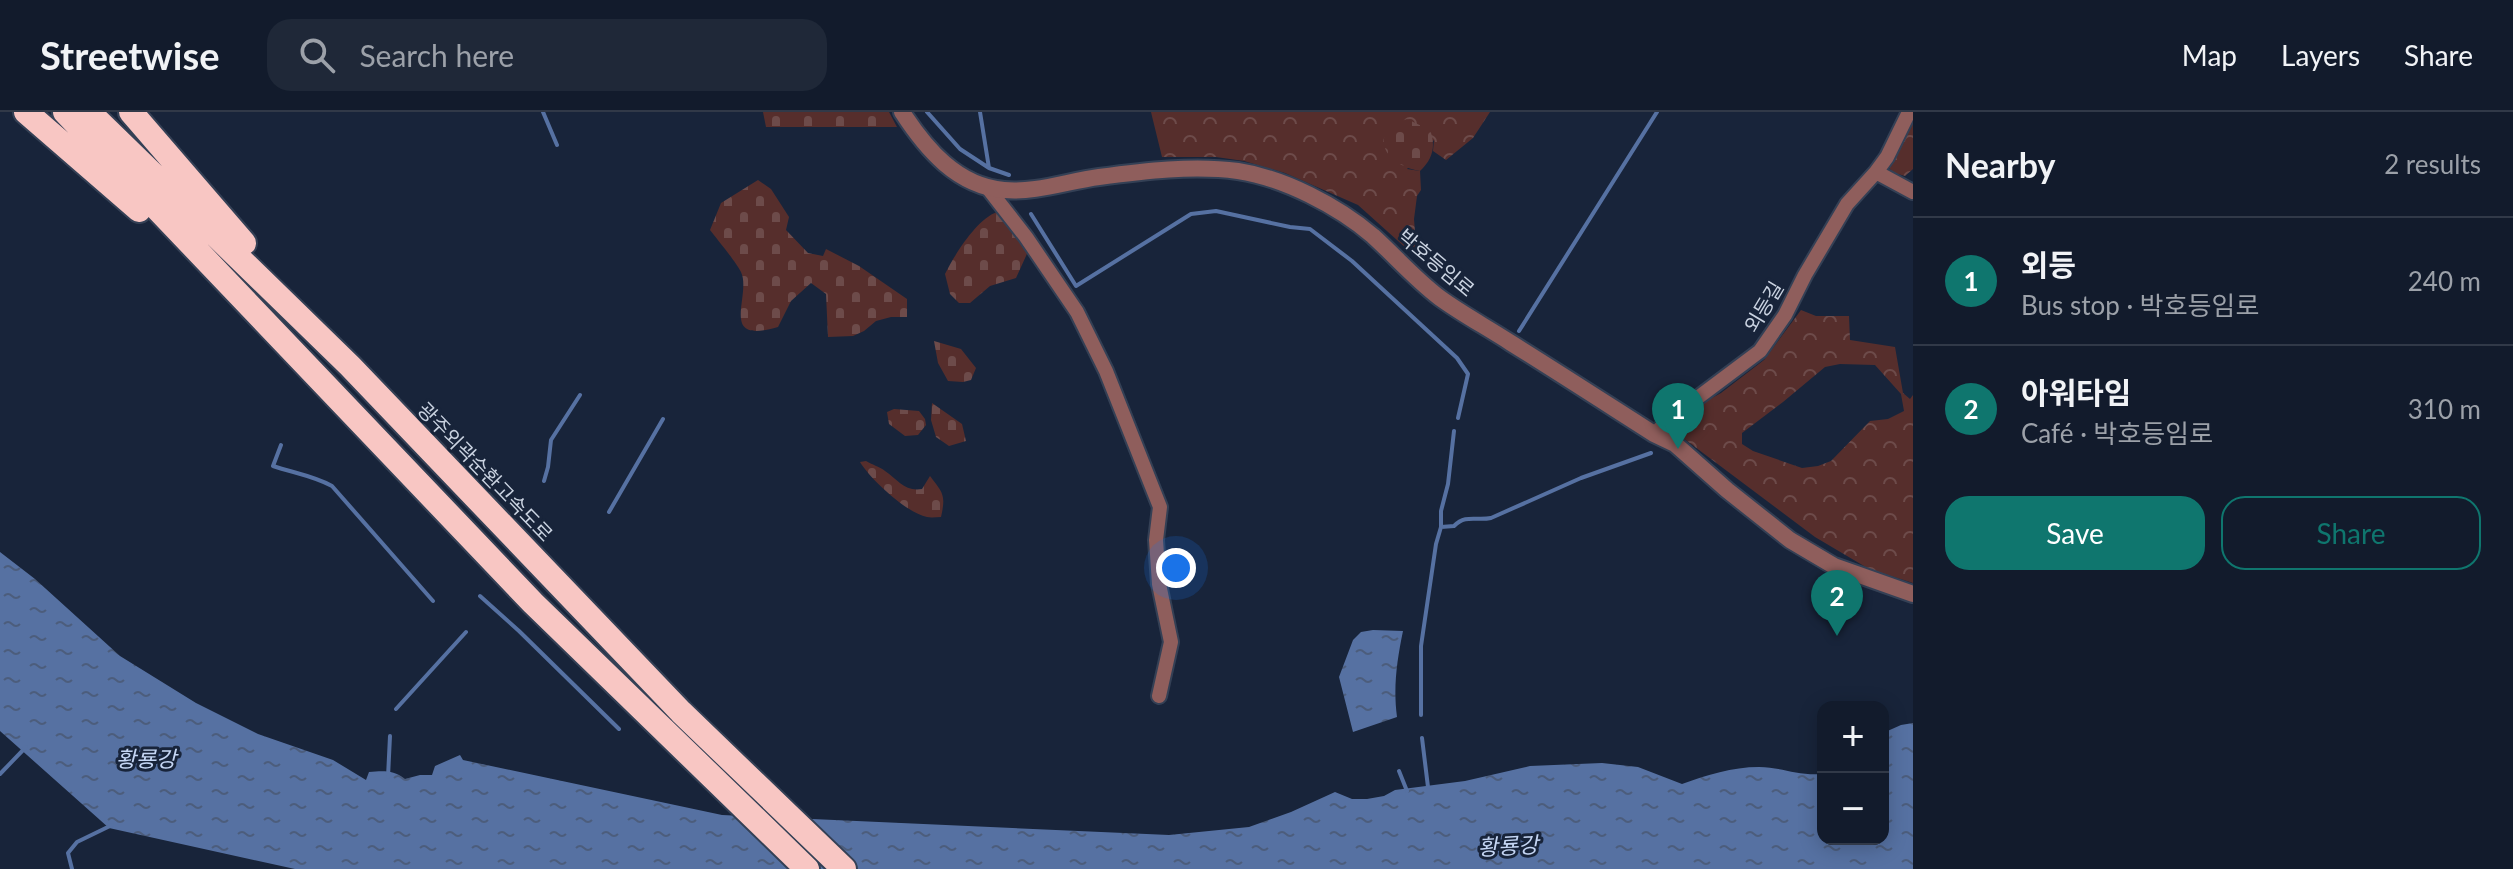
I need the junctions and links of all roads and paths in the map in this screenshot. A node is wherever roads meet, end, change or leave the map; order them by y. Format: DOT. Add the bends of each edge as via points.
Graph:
graph roads {
  1 [pos="26,112"];
  2 [pos="65,112"];
  3 [pos="89,112"];
  4 [pos="131,112"];
  5 [pos="902,112"];
  6 [pos="1909,112"];
  7 [pos="1876,172"];
  8 [pos="987,187"];
  9 [pos="1913,192"];
  10 [pos="254,310"];
  11 [pos="350,366"];
  12 [pos="1654,434"];
  13 [pos="1913,594"];
  14 [pos="1159,696"];
  15 [pos="807,869"];
  16 [pos="844,869"];
  1 -- 10 [label="highway"];
  2 -- 10 [label="highway"];
  3 -- 11 [label="highway, 광주외곽순환고속도로"];
  4 -- 11 [label="highway"];
  5 -- 8 [label="street, 박호등임로" via="937,157 958,175"];
  6 -- 7 [label="street, 외등길"];
  7 -- 9 [label="street"];
  7 -- 12 [label="street, 외등길" via="1847,204 1760,351"];
  8 -- 12 [label="street, 박호등임로" via="1006,191 1201,169 1239,172 1286,186 1346,215 1439,297"];
  8 -- 14 [label="street" via="1077,312 1160,507 1159,584 1171,642"];
  10 -- 15 [label="highway" via="533,603"];
  11 -- 16 [label="highway, 광주외곽순환고속도로" via="681,712"];
  12 -- 13 [label="street, 박호등임로" via="1675,444 1790,540 1834,566"];
}
